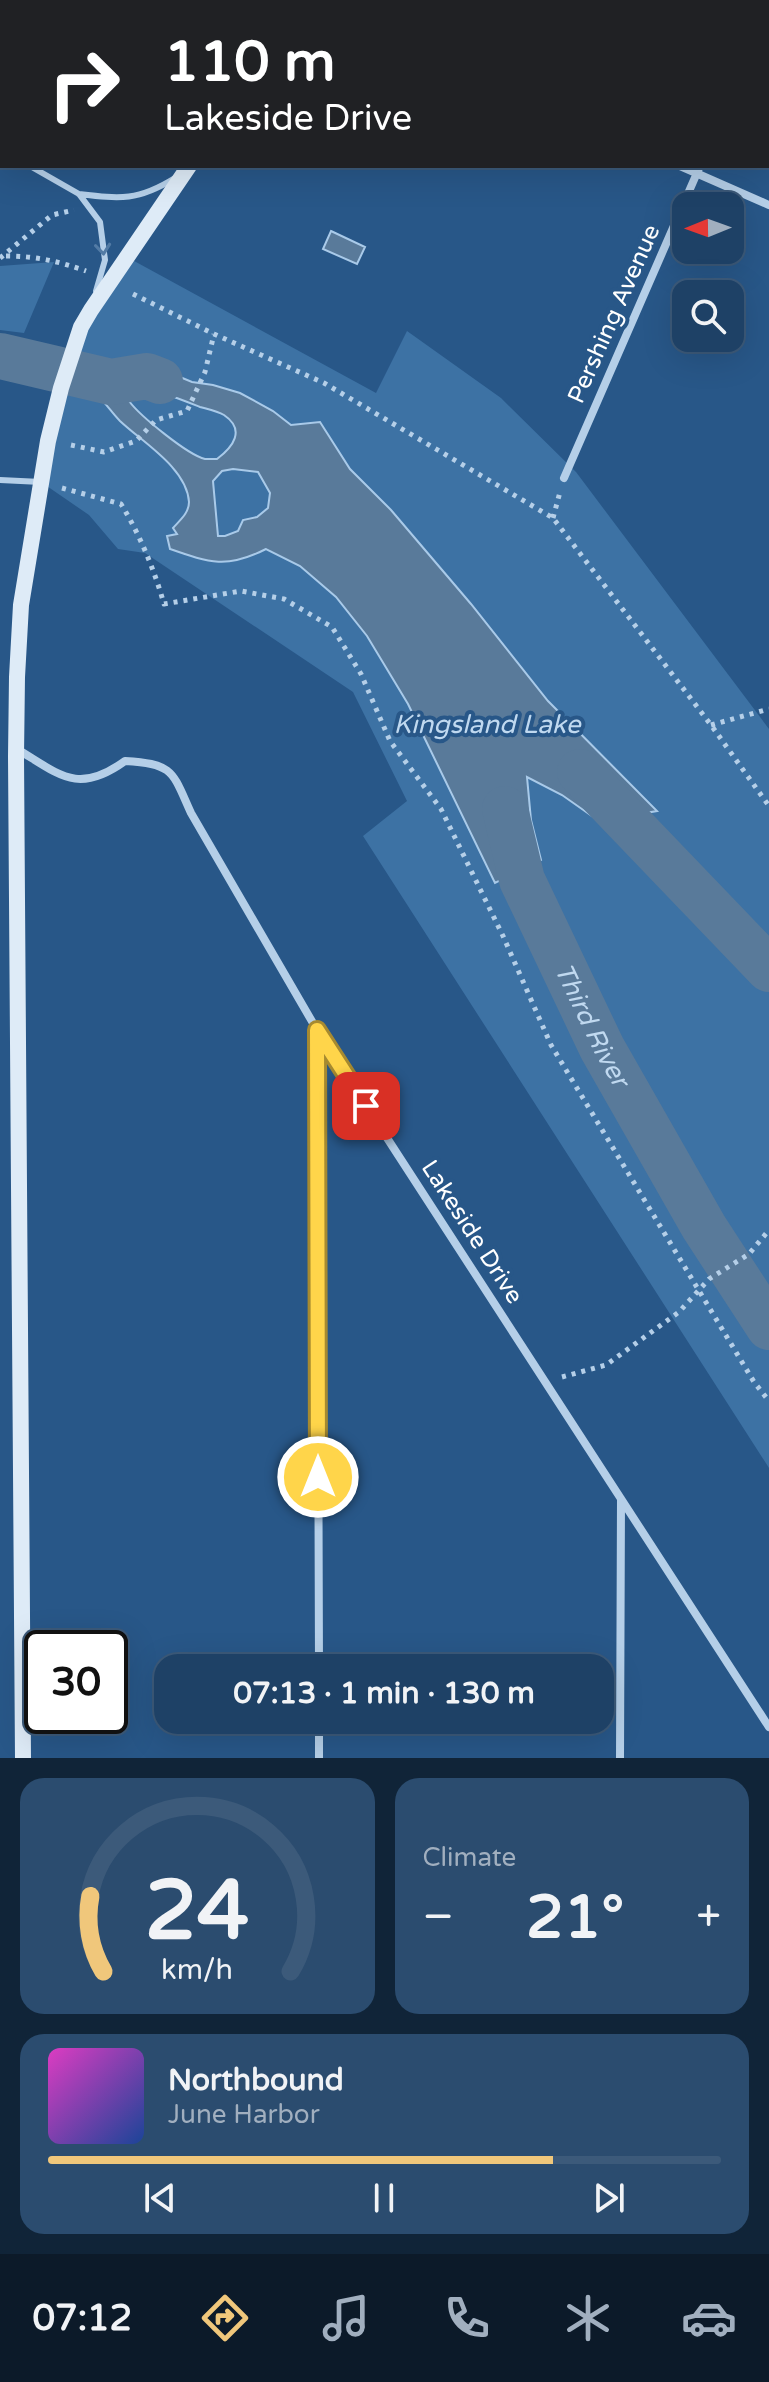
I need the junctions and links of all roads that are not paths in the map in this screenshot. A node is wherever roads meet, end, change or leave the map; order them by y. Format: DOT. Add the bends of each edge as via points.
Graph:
graph roads {
  1 [pos="34,168"];
  2 [pos="187,169"];
  3 [pos="699,170"];
  4 [pos="79,194"];
  5 [pos="769,205"];
  6 [pos="91,310"];
  7 [pos="564,478"];
  8 [pos="0,480"];
  9 [pos="41,482"];
  10 [pos="16,749"];
  11 [pos="317,1030"];
  12 [pos="621,1499"];
  13 [pos="319,1654"];
  14 [pos="769,1727"];
  15 [pos="319,1734"];
  16 [pos="23,1758"];
  17 [pos="319,1758"];
  18 [pos="620,1758"];
  1 -- 4 [label="lane"];
  2 -- 4 [label="lane" via="153,192 125,198"];
  2 -- 6 [label="main road"];
  3 -- 5 [label="street"];
  3 -- 7 [label="street, Pershing Avenue"];
  4 -- 6 [label="lane, one-way" via="100,222 105,260"];
  6 -- 9 [label="main road" via="61,388"];
  8 -- 9 [label="lane"];
  9 -- 10 [label="main road" via="21,605"];
  10 -- 11 [label="street, Lakeside Drive" via="75,781 107,774 125,761 161,765 175,778"];
  10 -- 16 [label="main road"];
  11 -- 12 [label="street, Lakeside Drive"];
  11 -- 13 [label="street"];
  12 -- 14 [label="street, Lakeside Drive"];
  12 -- 18 [label="street"];
  15 -- 17 [label="street"];
}
